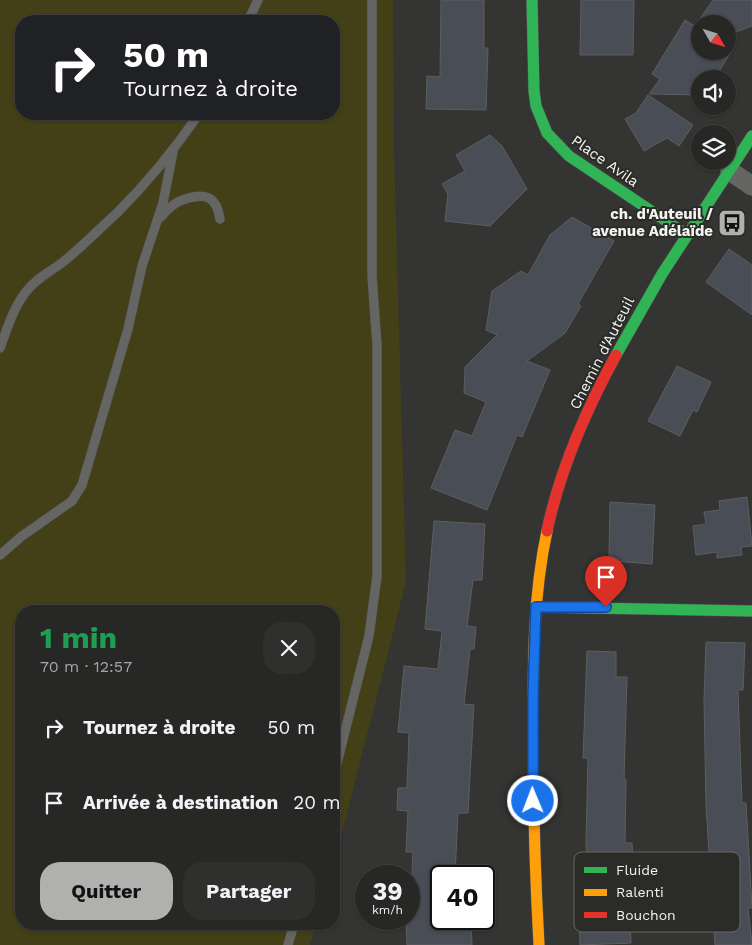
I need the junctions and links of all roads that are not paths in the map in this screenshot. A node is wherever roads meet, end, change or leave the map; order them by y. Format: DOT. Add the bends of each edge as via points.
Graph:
graph roads {
  1 [pos="258,0"];
  2 [pos="372,0"];
  3 [pos="532,0"];
  4 [pos="251,15"];
  5 [pos="195,120"];
  6 [pos="752,136"];
  7 [pos="173,152"];
  8 [pos="730,171"];
  9 [pos="752,186"];
  10 [pos="220,219"];
  11 [pos="158,220"];
  12 [pos="687,235"];
  13 [pos="0,348"];
  14 [pos="0,555"];
  15 [pos="536,607"];
  16 [pos="752,611"];
  17 [pos="340,751"];
  18 [pos="292,930"];
  19 [pos="288,945"];
  20 [pos="539,945"];
  1 -- 4 [label="lane"];
  2 -- 17 [label="lane" via="377,576 369,636"];
  3 -- 12 [label="street, Place Avila" via="534,91 538,113 547,134 569,156"];
  5 -- 7 [label="lane"];
  6 -- 8 [label="street, Chemin d'Auteuil"];
  7 -- 11 [label="lane"];
  7 -- 13 [label="lane" via="148,182 90,238 26,292"];
  8 -- 9 [label="street"];
  8 -- 12 [label="street, Chemin d'Auteuil"];
  10 -- 11 [label="lane" via="215,202 208,197 196,197 171,206"];
  11 -- 14 [label="lane" via="142,266 128,329 82,485 72,501"];
  12 -- 15 [label="street, Chemin d'Auteuil" via="637,314 572,452 548,524"];
  15 -- 16 [label="street"];
  15 -- 20 [label="street, Chemin d'Auteuil" via="533,763"];
  18 -- 19 [label="lane"];
}
